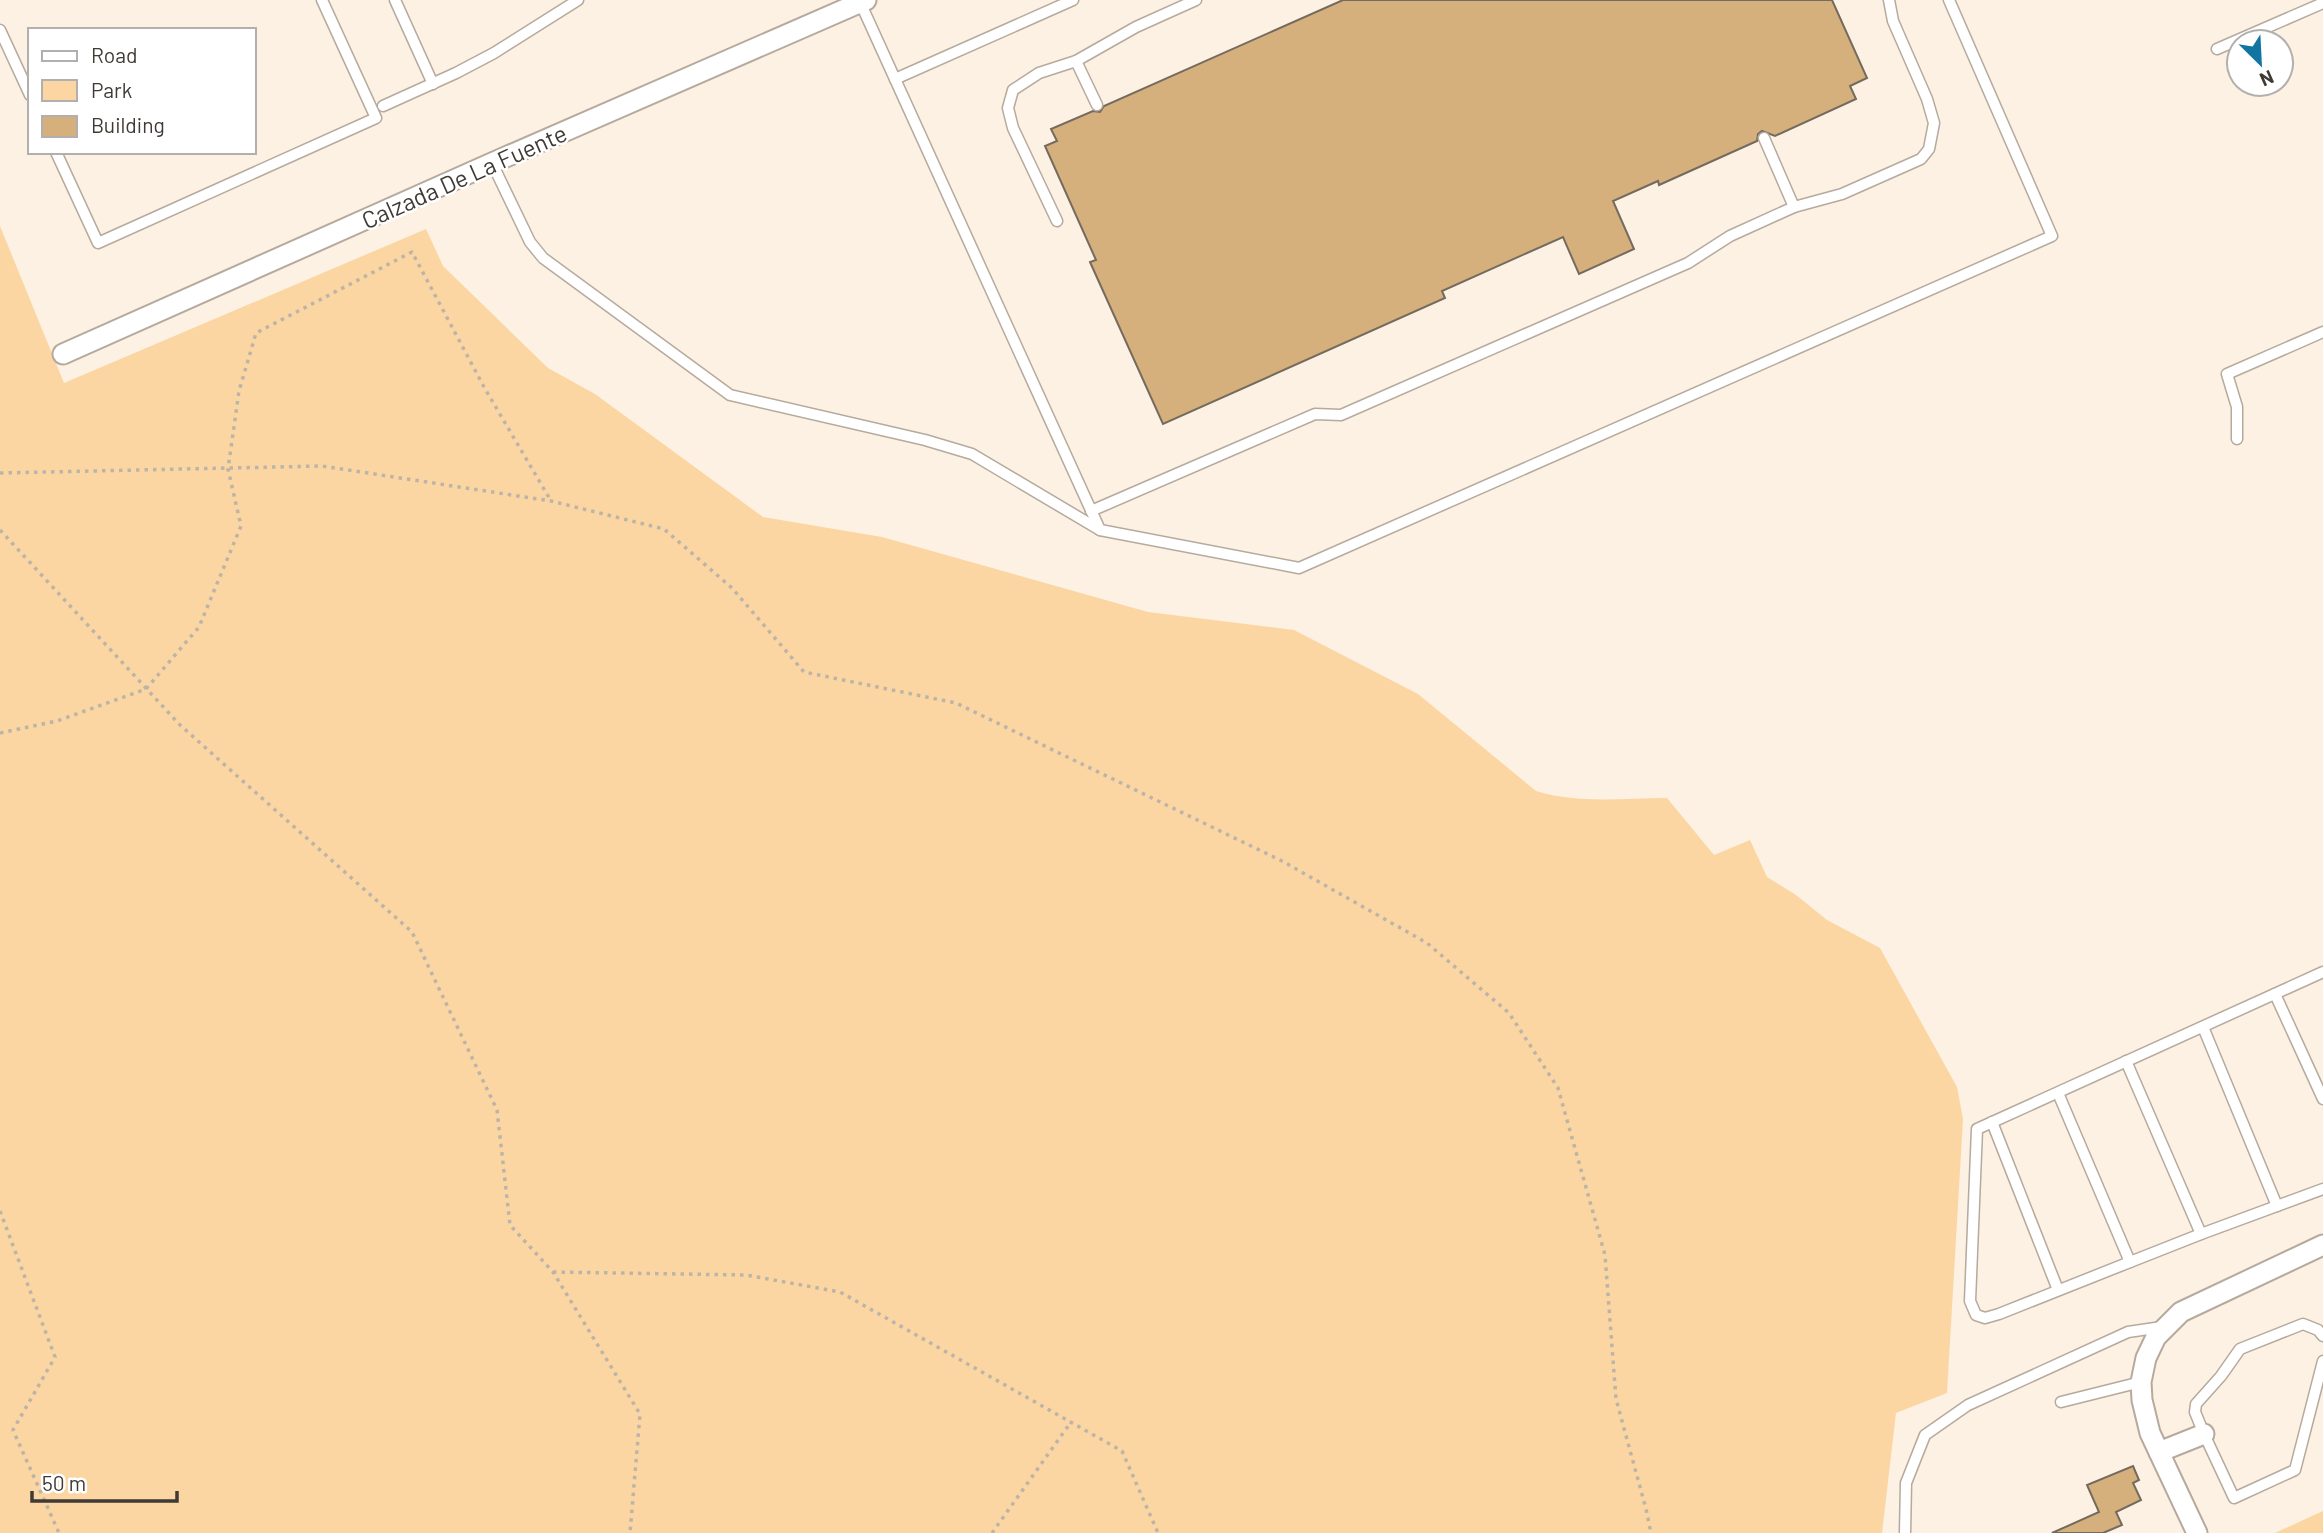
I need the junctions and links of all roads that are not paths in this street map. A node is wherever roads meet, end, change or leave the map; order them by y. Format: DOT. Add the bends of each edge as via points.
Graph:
graph roads {
  1 [pos="322,0"];
  2 [pos="395,0"];
  3 [pos="578,0"];
  4 [pos="1073,0"];
  5 [pos="1196,0"];
  6 [pos="1889,0"];
  7 [pos="1949,0"];
  8 [pos="863,1"];
  9 [pos="2323,3"];
  10 [pos="0,30"];
  11 [pos="2217,49"];
  12 [pos="1076,61"];
  13 [pos="895,79"];
  14 [pos="433,83"];
  15 [pos="28,91"];
  16 [pos="1097,105"];
  17 [pos="383,106"];
  18 [pos="1763,138"];
  19 [pos="57,154"];
  20 [pos="492,163"];
  21 [pos="1794,207"];
  22 [pos="1057,221"];
  23 [pos="2323,332"];
  24 [pos="63,354"];
  25 [pos="2237,439"];
  26 [pos="1091,511"];
  27 [pos="1100,530"];
  28 [pos="2323,972"];
  29 [pos="2275,994"];
  30 [pos="2203,1027"];
  31 [pos="2126,1061"];
  32 [pos="2058,1093"];
  33 [pos="2323,1098"];
  34 [pos="1992,1122"];
  35 [pos="2323,1189"];
  36 [pos="2277,1206"];
  37 [pos="2200,1234"];
  38 [pos="2323,1245"];
  39 [pos="2130,1262"];
  40 [pos="2059,1290"];
  41 [pos="2166,1326"];
  42 [pos="2323,1336"];
  43 [pos="2323,1361"];
  44 [pos="2141,1382"];
  45 [pos="2062,1402"];
  46 [pos="2204,1434"];
  47 [pos="2159,1452"];
  48 [pos="1905,1533"];
  49 [pos="2197,1533"];
  1 -- 19 [label="lane" via="376,118 98,243"];
  2 -- 14 [label="lane"];
  3 -- 14 [label="lane" via="494,53"];
  4 -- 13 [label="lane"];
  5 -- 12 [label="lane"];
  6 -- 21 [label="lane" via="1893,21 1934,122 1929,149 1922,159 1842,194"];
  7 -- 27 [label="lane" via="2052,236 1299,568"];
  8 -- 13 [label="lane"];
  8 -- 20 [label="street, Calzada De La Fuente"];
  9 -- 11 [label="lane"];
  10 -- 15 [label="lane"];
  12 -- 16 [label="lane"];
  12 -- 22 [label="lane" via="1040,72 1013,90 1008,108"];
  13 -- 26 [label="lane"];
  14 -- 17 [label="lane"];
  18 -- 21 [label="lane"];
  20 -- 24 [label="street, Calzada De La Fuente"];
  20 -- 27 [label="lane" via="530,242 543,258 730,395 972,454"];
  21 -- 26 [label="lane" via="1730,236 1688,263 1353,410 1341,415 1315,414"];
  23 -- 25 [label="lane" via="2227,374 2237,407"];
  26 -- 27 [label="lane"];
  28 -- 29 [label="lane"];
  29 -- 30 [label="lane"];
  29 -- 33 [label="lane"];
  30 -- 31 [label="lane"];
  30 -- 36 [label="lane"];
  31 -- 32 [label="lane"];
  31 -- 37 [label="lane"];
  32 -- 34 [label="lane"];
  32 -- 39 [label="lane"];
  34 -- 40 [label="lane"];
  34 -- 40 [label="lane" via="1977,1129 1970,1301 1976,1315 1985,1318"];
  35 -- 36 [label="lane"];
  36 -- 37 [label="lane"];
  37 -- 39 [label="lane"];
  38 -- 41 [label="street" via="2182,1312"];
  39 -- 40 [label="lane"];
  41 -- 44 [label="street" via="2146,1359"];
  41 -- 48 [label="lane" via="2128,1332 1968,1405 1925,1435 1906,1483"];
  42 -- 46 [label="lane" via="2303,1324 2240,1349 2196,1404"];
  43 -- 46 [label="lane" via="2295,1470 2234,1498"];
  44 -- 45 [label="lane"];
  44 -- 47 [label="street" via="2146,1418"];
  46 -- 47 [label="street"];
  47 -- 49 [label="street"];
}
